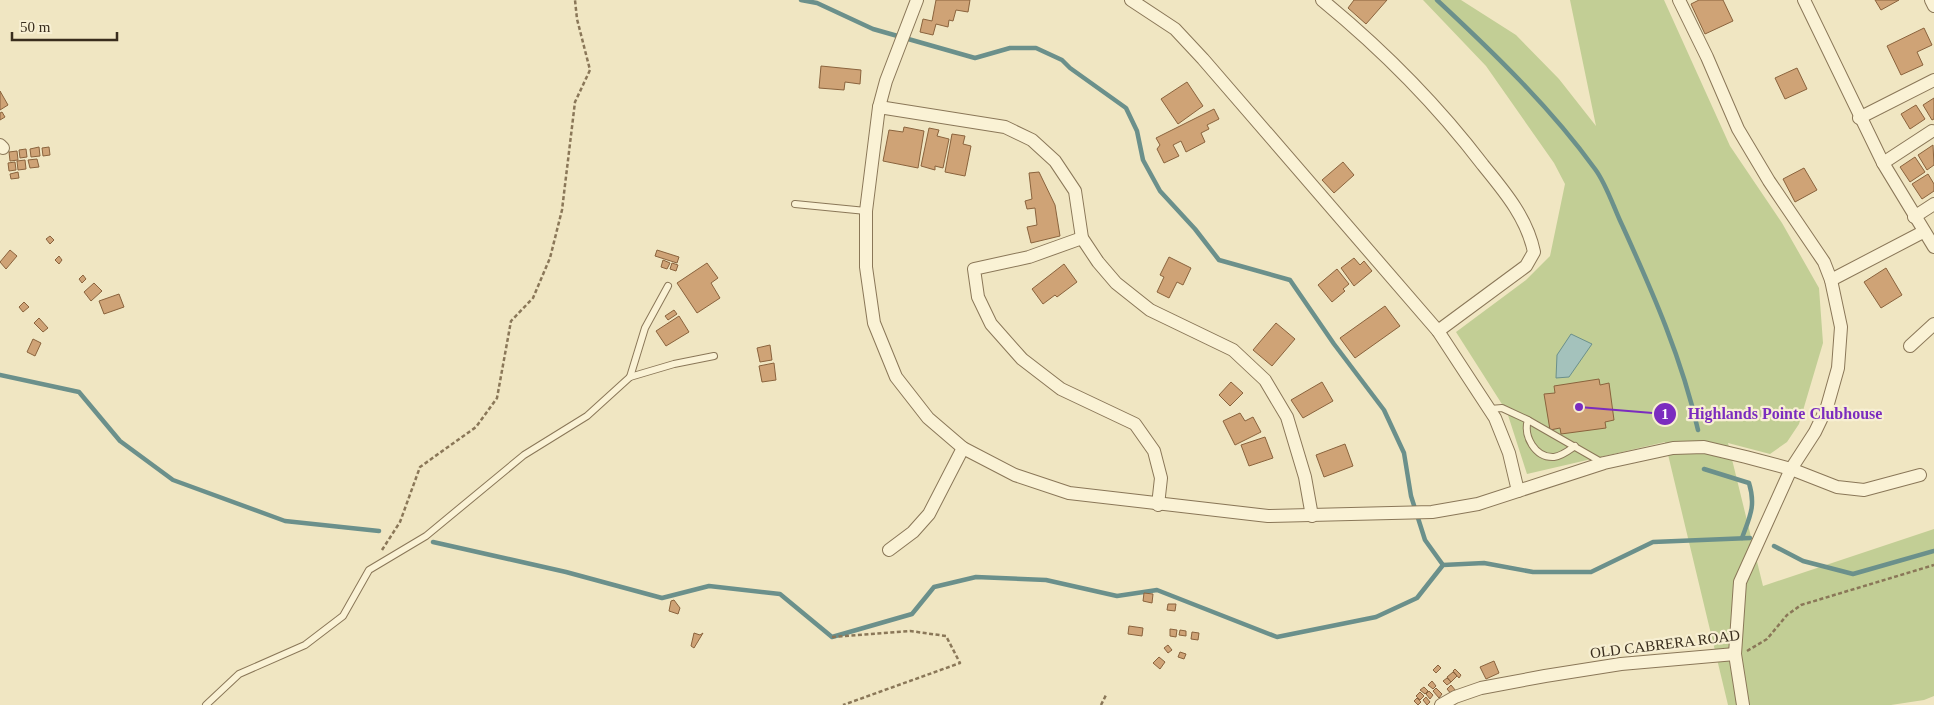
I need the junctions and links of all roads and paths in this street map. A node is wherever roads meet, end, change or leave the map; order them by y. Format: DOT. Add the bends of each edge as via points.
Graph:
graph roads {
  1 [pos="575,0"];
  2 [pos="917,0"];
  3 [pos="1131,0"];
  4 [pos="1322,0"];
  5 [pos="1679,0"];
  6 [pos="1804,0"];
  7 [pos="1931,0"];
  8 [pos="1934,6"];
  9 [pos="1934,80"];
  10 [pos="879,107"];
  11 [pos="1859,118"];
  12 [pos="1932,131"];
  13 [pos="1883,162"];
  14 [pos="795,204"];
  15 [pos="1934,204"];
  16 [pos="866,211"];
  17 [pos="1914,217"];
  18 [pos="1923,232"];
  19 [pos="1082,238"];
  20 [pos="1934,248"];
  21 [pos="1831,280"];
  22 [pos="668,286"];
  23 [pos="1934,324"];
  24 [pos="1438,331"];
  25 [pos="1910,346"];
  26 [pos="714,356"];
  27 [pos="630,377"];
  28 [pos="1489,409"];
  29 [pos="1528,420"];
  30 [pos="1575,446"];
  31 [pos="963,448"];
  32 [pos="1604,463"];
  33 [pos="1790,469"];
  34 [pos="1920,475"];
  35 [pos="1518,491"];
  36 [pos="1158,505"];
  37 [pos="1312,516"];
  38 [pos="889,550"];
  39 [pos="1934,565"];
  40 [pos="369,570"];
  41 [pos="832,637"];
  42 [pos="1736,654"];
  43 [pos="1106,694"];
  44 [pos="206,705"];
  45 [pos="843,705"];
  46 [pos="1101,705"];
  47 [pos="1441,705"];
  48 [pos="1743,705"];
  1 -- 40 [label="path" via="590,70 574,102 562,210 550,258 533,298 511,321 497,398 476,427 420,467 400,522"];
  2 -- 10 [label="street"];
  3 -- 24 [label="street" via="1175,29 1203,59"];
  4 -- 24 [label="street" via="1359,30 1420,89 1512,202 1530,234 1534,252 1526,266"];
  5 -- 21 [label="street" via="1738,129 1769,181 1814,244"];
  6 -- 11 [label="street"];
  7 -- 8 [label="street"];
  9 -- 11 [label="street"];
  10 -- 16 [label="street"];
  10 -- 19 [label="street" via="1005,127 1032,140 1055,161 1075,191"];
  11 -- 13 [label="street"];
  12 -- 13 [label="street"];
  13 -- 17 [label="street"];
  14 -- 16 [label="lane"];
  15 -- 17 [label="street"];
  16 -- 31 [label="street" via="866,267 874,323 892,368 928,418"];
  17 -- 18 [label="street"];
  18 -- 20 [label="street"];
  18 -- 21 [label="street"];
  19 -- 36 [label="street" via="1030,257 974,269 978,297 991,324 1022,359 1061,389 1135,424 1154,451 1161,478"];
  19 -- 37 [label="street" via="1116,283 1150,310 1233,350 1265,380 1287,417 1305,477"];
  21 -- 33 [label="street" via="1841,327 1838,368 1827,407 1815,432"];
  22 -- 27 [label="lane" via="645,328"];
  23 -- 25 [label="street"];
  24 -- 28 [label="street"];
  26 -- 27 [label="lane"];
  27 -- 40 [label="lane" via="587,416 524,455 426,536"];
  28 -- 29 [label="lane" via="1502,408"];
  28 -- 35 [label="street" via="1509,453"];
  29 -- 30 [label="lane"];
  29 -- 30 [label="lane" via="1526,432 1530,442 1545,455 1564,454"];
  30 -- 32 [label="lane"];
  31 -- 36 [label="street" via="1015,475 1069,493"];
  31 -- 38 [label="street" via="929,514 913,532"];
  32 -- 33 [label="street" via="1673,448 1704,448"];
  32 -- 35 [label="street"];
  33 -- 34 [label="street" via="1837,487 1864,490"];
  33 -- 42 [label="street" via="1740,582"];
  35 -- 37 [label="street" via="1478,504 1432,512"];
  36 -- 37 [label="street" via="1268,516"];
  39 -- 42 [label="path, OLD CABRERA ROAD" via="1801,605 1768,639"];
  40 -- 44 [label="lane" via="343,616 305,645 239,674"];
  41 -- 45 [label="path" via="910,631 946,636 960,663"];
  42 -- 47 [label="street, OLD CABRERA ROAD" via="1621,664 1545,676 1481,688 1455,696"];
  42 -- 48 [label="street"];
  43 -- 46 [label="path"];
}
